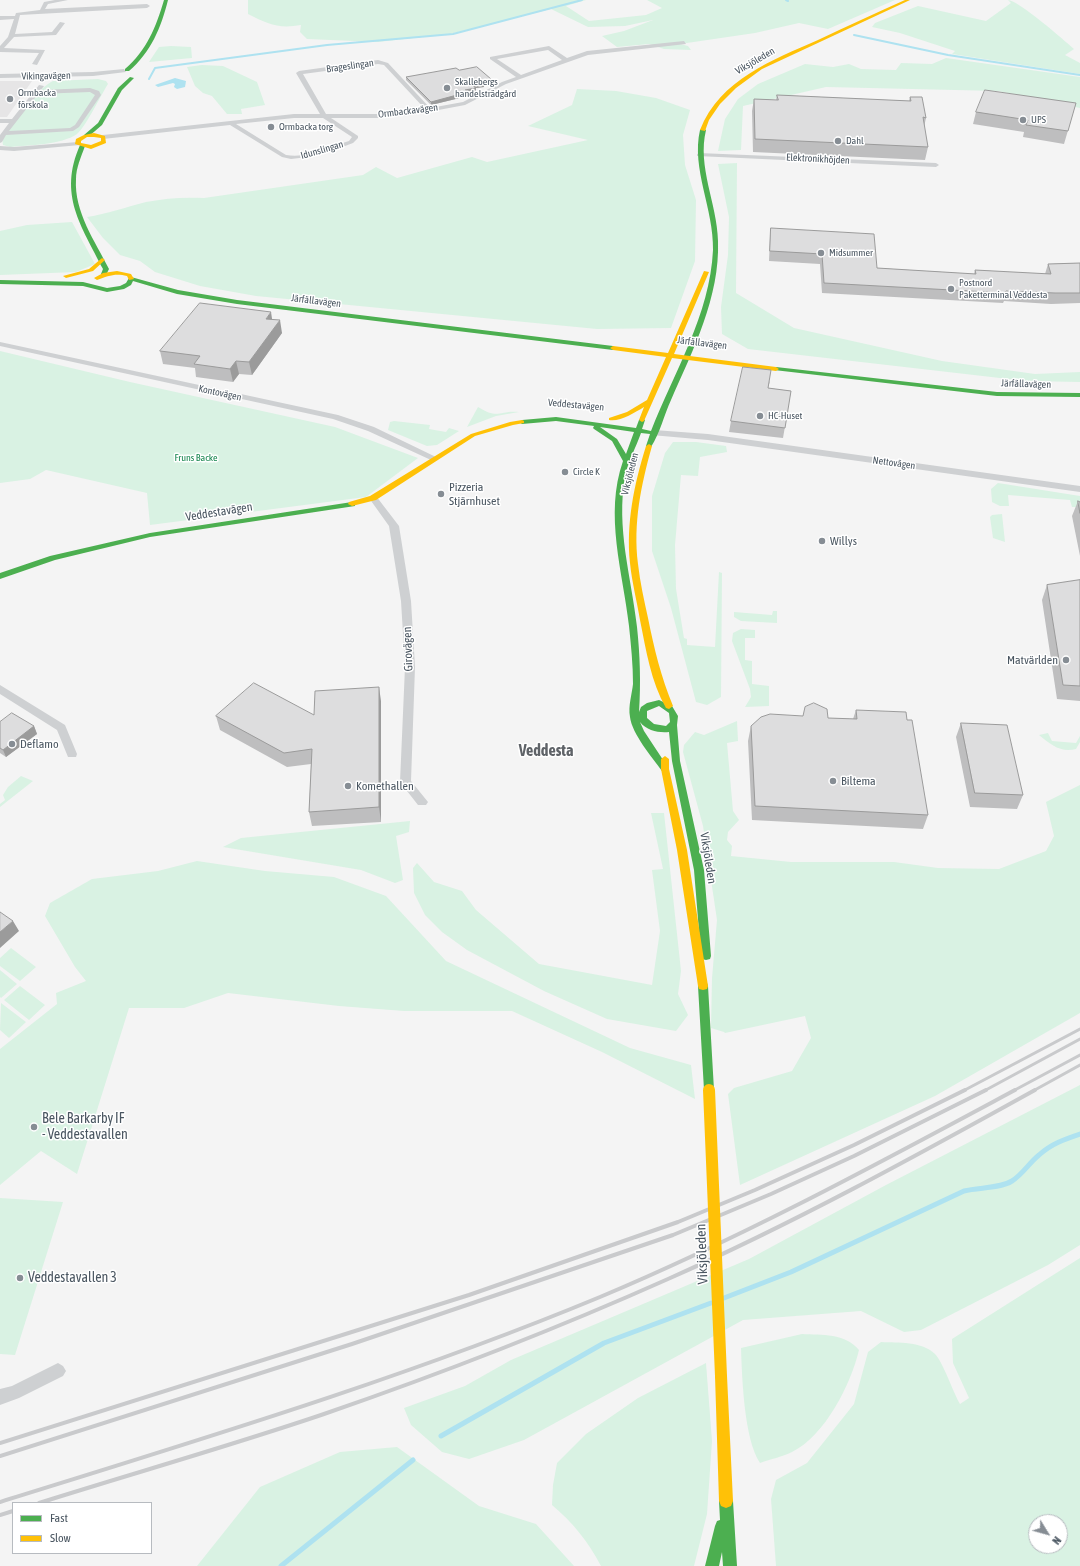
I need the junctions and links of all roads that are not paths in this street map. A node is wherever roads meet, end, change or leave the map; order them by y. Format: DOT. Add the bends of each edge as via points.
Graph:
graph roads {
  1 [pos="65,0"];
  2 [pos="98,0"];
  3 [pos="148,0"];
  4 [pos="166,0"];
  5 [pos="908,0"];
  6 [pos="96,8"];
  7 [pos="42,11"];
  8 [pos="17,17"];
  9 [pos="94,17"];
  10 [pos="0,18"];
  11 [pos="62,23"];
  12 [pos="11,37"];
  13 [pos="0,38"];
  14 [pos="684,43"];
  15 [pos="0,50"];
  16 [pos="566,60"];
  17 [pos="35,64"];
  18 [pos="129,74"];
  19 [pos="0,76"];
  20 [pos="49,76"];
  21 [pos="521,77"];
  22 [pos="37,92"];
  23 [pos="429,110"];
  24 [pos="323,115"];
  25 [pos="0,121"];
  26 [pos="14,121"];
  27 [pos="100,124"];
  28 [pos="232,124"];
  29 [pos="4,133"];
  30 [pos="101,140"];
  31 [pos="0,141"];
  32 [pos="81,141"];
  33 [pos="0,148"];
  34 [pos="699,155"];
  35 [pos="80,158"];
  36 [pos="936,165"];
  37 [pos="96,249"];
  38 [pos="715,254"];
  39 [pos="102,260"];
  40 [pos="102,275"];
  41 [pos="66,276"];
  42 [pos="129,276"];
  43 [pos="0,278"];
  44 [pos="0,282"];
  45 [pos="95,287"];
  46 [pos="122,288"];
  47 [pos="177,292"];
  48 [pos="0,344"];
  49 [pos="670,353"];
  50 [pos="686,355"];
  51 [pos="1080,395"];
  52 [pos="650,401"];
  53 [pos="611,419"];
  54 [pos="576,421"];
  55 [pos="639,427"];
  56 [pos="655,429"];
  57 [pos="434,458"];
  58 [pos="626,460"];
  59 [pos="1080,489"];
  60 [pos="373,498"];
  61 [pos="0,576"];
  62 [pos="634,626"];
  63 [pos="646,674"];
  64 [pos="0,689"];
  65 [pos="646,690"];
  66 [pos="669,706"];
  67 [pos="644,709"];
  68 [pos="648,726"];
  69 [pos="672,726"];
  70 [pos="72,754"];
  71 [pos="665,769"];
  72 [pos="422,802"];
  73 [pos="704,995"];
  74 [pos="58,1372"];
  75 [pos="0,1397"];
  76 [pos="726,1512"];
  77 [pos="712,1566"];
  78 [pos="730,1566"];
  1 -- 7 [label="street" via="46,3"];
  2 -- 6 [label="street"];
  3 -- 6 [label="street" via="146,9"];
  4 -- 18 [label="main road" via="155,35 141,56 138,69"];
  5 -- 34 [label="main road, Viksjöleden" via="766,66 742,80 728,92 706,123"];
  6 -- 7 [label="street"];
  6 -- 9 [label="street"];
  7 -- 8 [label="street" via="21,13"];
  8 -- 10 [label="street"];
  8 -- 12 [label="street"];
  11 -- 12 [label="street" via="54,34"];
  12 -- 13 [label="street"];
  12 -- 15 [label="street"];
  14 -- 16 [label="street, Ormbackavägen" via="605,50"];
  15 -- 17 [label="street" via="43,51"];
  16 -- 21 [label="street, Ormbackavägen"];
  16 -- 21 [label="street" via="549,48 492,58"];
  18 -- 20 [label="street, Vikingavägen"];
  18 -- 27 [label="main road"];
  19 -- 20 [label="street, Vikingavägen"];
  20 -- 22 [label="street"];
  21 -- 23 [label="street, Ormbackavägen" via="465,103"];
  22 -- 26 [label="street"];
  22 -- 29 [label="street" via="90,90 97,92 98,95 77,126 70,130"];
  23 -- 24 [label="street, Ormbackavägen" via="396,115"];
  23 -- 24 [label="street, Brageslingan" via="386,64 378,62 298,73"];
  24 -- 28 [label="street, Ormbackavägen"];
  24 -- 28 [label="street, Idunslingan" via="356,139 290,158"];
  25 -- 26 [label="street"];
  26 -- 29 [label="street"];
  27 -- 30 [label="main road"];
  27 -- 32 [label="main road"];
  28 -- 30 [label="street, Ormbackavägen"];
  29 -- 31 [label="street"];
  30 -- 32 [label="main road"];
  30 -- 35 [label="main road"];
  32 -- 33 [label="street" via="14,149"];
  32 -- 35 [label="main road"];
  34 -- 36 [label="street, Elektronikhöjden"];
  34 -- 38 [label="main road, Viksjöleden" via="716,223"];
  35 -- 37 [label="main road" via="73,181 77,207"];
  37 -- 39 [label="main road"];
  37 -- 42 [label="main road"];
  38 -- 49 [label="main road, Viksjöleden"];
  38 -- 50 [label="main road, Viksjöleden" via="715,268 709,291"];
  39 -- 40 [label="main road" via="106,269"];
  39 -- 41 [label="main road" via="96,268 85,273"];
  40 -- 41 [label="main road"];
  40 -- 42 [label="main road" via="118,272"];
  40 -- 45 [label="main road" via="94,282"];
  41 -- 43 [label="main road"];
  42 -- 46 [label="main road" via="129,284"];
  42 -- 47 [label="main road, Järfällavägen"];
  44 -- 45 [label="main road" via="76,283"];
  45 -- 46 [label="main road, Järfällavägen" via="107,290"];
  46 -- 47 [label="main road, Järfällavägen"];
  47 -- 49 [label="main road, Järfällavägen" via="245,304"];
  48 -- 57 [label="street, Kontovägen" via="335,417 370,429"];
  49 -- 50 [label="main road, Järfällavägen"];
  49 -- 52 [label="main road, Viksjöleden"];
  50 -- 51 [label="main road, Järfällavägen" via="947,388 1024,395"];
  50 -- 56 [label="main road, Viksjöleden"];
  52 -- 53 [label="main road" via="630,413"];
  52 -- 55 [label="main road, Viksjöleden"];
  53 -- 55 [label="main road, Veddestavägen"];
  53 -- 57 [label="main road, Veddestavägen" via="550,413 504,418 464,433"];
  54 -- 55 [label="main road, Veddestavägen"];
  54 -- 57 [label="main road, Veddestavägen" via="529,420 495,427 473,435"];
  54 -- 58 [label="main road" via="612,436"];
  55 -- 56 [label="main road, Veddestavägen"];
  55 -- 58 [label="main road, Viksjöleden"];
  56 -- 59 [label="street, Nettovägen"];
  56 -- 66 [label="main road, Viksjöleden" via="644,458 635,500 632,552 654,667"];
  57 -- 60 [label="main road, Veddestavägen"];
  58 -- 62 [label="main road, Viksjöleden" via="619,494 618,535"];
  60 -- 61 [label="main road, Veddestavägen" via="351,504 150,535 53,558"];
  60 -- 72 [label="street, Girovägen" via="394,526 406,601 410,667 405,782"];
  62 -- 63 [label="main road, Viksjöleden"];
  62 -- 71 [label="main road, Viksjöleden" via="637,683 634,717 640,732"];
  64 -- 70 [label="street" via="61,728"];
  65 -- 67 [label="main road"];
  66 -- 67 [label="main road" via="656,703 649,704"];
  66 -- 69 [label="main road" via="675,716"];
  67 -- 68 [label="main road" via="642,719"];
  68 -- 69 [label="main road" via="662,730"];
  68 -- 71 [label="main road, Viksjöleden" via="662,749"];
  69 -- 73 [label="main road, Viksjöleden" via="676,763 694,840 703,905 706,967"];
  71 -- 73 [label="main road, Viksjöleden" via="682,850"];
  73 -- 76 [label="main road, Viksjöleden, bridge"];
  74 -- 75 [label="street"];
  76 -- 77 [label="main road, Viksjöleden"];
  76 -- 78 [label="main road, Viksjöleden"];
}
